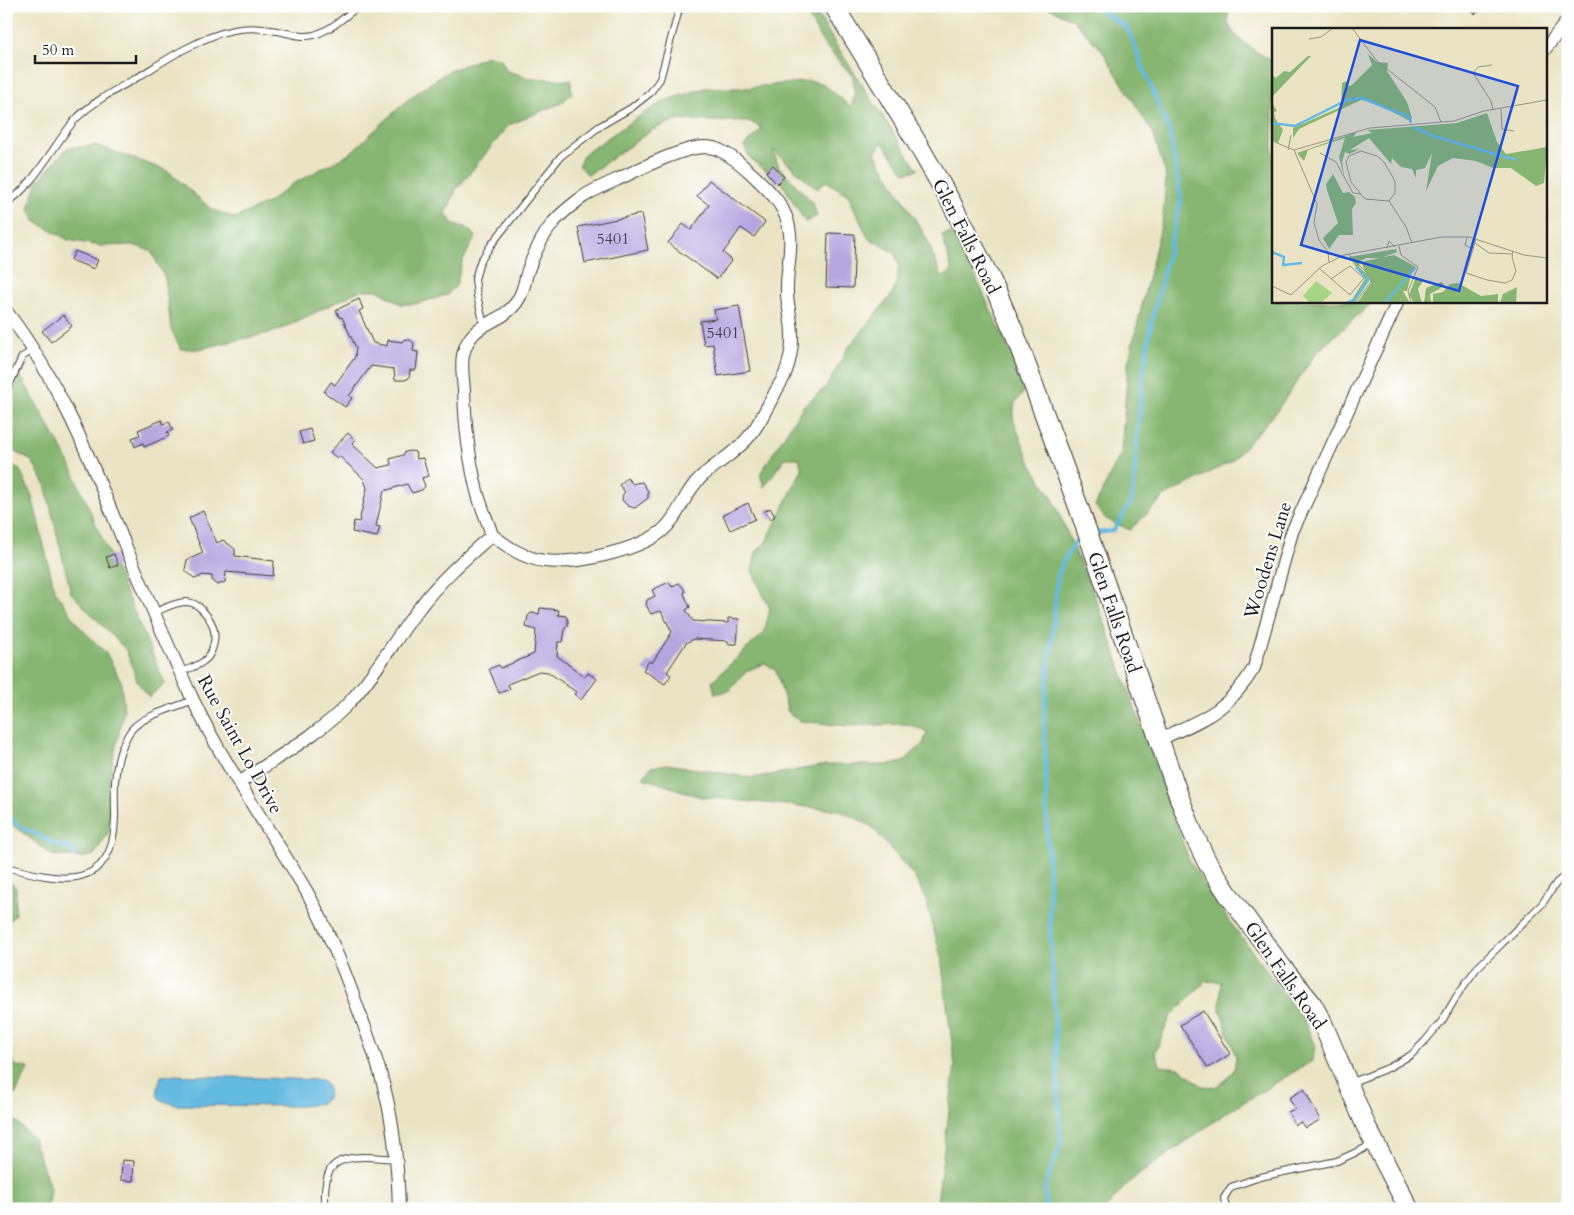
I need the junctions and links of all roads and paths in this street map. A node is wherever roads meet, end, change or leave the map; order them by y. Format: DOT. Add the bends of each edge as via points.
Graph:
graph roads {
  1 [pos="358,6"];
  2 [pos="680,6"];
  3 [pos="834,6"];
  4 [pos="1568,20"];
  5 [pos="1546,48"];
  6 [pos="6,203"];
  7 [pos="1398,302"];
  8 [pos="6,311"];
  9 [pos="484,325"];
  10 [pos="33,350"];
  11 [pos="6,392"];
  12 [pos="492,535"];
  13 [pos="153,613"];
  14 [pos="181,672"];
  15 [pos="193,700"];
  16 [pos="1160,739"];
  17 [pos="240,783"];
  18 [pos="6,867"];
  19 [pos="1568,873"];
  20 [pos="1348,1084"];
  21 [pos="1375,1144"];
  22 [pos="396,1159"];
  23 [pos="325,1209"];
  24 [pos="399,1209"];
  25 [pos="1226,1209"];
  26 [pos="1409,1209"];
  1 -- 6 [label="lane" via="326,30 313,35 301,37 255,28 233,29 187,47 74,120 27,184"];
  2 -- 9 [label="lane" via="660,79 650,93 561,156 480,262 475,279"];
  3 -- 16 [label="street, Glen Falls Road" via="916,141 992,282 1020,349"];
  4 -- 5 [label="street"];
  7 -- 16 [label="street, Woodens Lane" via="1292,532 1254,668 1233,698 1217,711"];
  8 -- 10 [label="street, Rue Saint Lo Drive"];
  9 -- 12 [label="street" via="466,344 462,359 468,449 478,496"];
  9 -- 12 [label="street" via="514,306 523,293 534,254 552,224 567,209 587,194 686,151 717,148 733,157 772,193 787,216 790,232 787,297 793,338 785,375 746,440 699,479 665,528 652,539 619,551 562,562 542,561 523,555 509,549"];
  10 -- 11 [label="lane" via="22,357"];
  10 -- 13 [label="street, Rue Saint Lo Drive" via="81,438"];
  12 -- 17 [label="street" via="420,606 346,706"];
  13 -- 14 [label="street, Rue Saint Lo Drive"];
  13 -- 14 [label="lane" via="186,602 194,603 210,618 215,635 210,655"];
  14 -- 15 [label="street, Rue Saint Lo Drive"];
  15 -- 17 [label="street, Rue Saint Lo Drive"];
  15 -- 18 [label="lane" via="147,718 133,727 124,743 116,765 114,832 103,862 82,877 68,878 48,877"];
  16 -- 20 [label="street, Glen Falls Road" via="1193,833 1207,862 1312,1004"];
  17 -- 22 [label="street, Rue Saint Lo Drive" via="308,894 343,968 386,1095"];
  19 -- 20 [label="lane" via="1542,904 1476,969 1442,1021 1416,1050 1388,1068"];
  20 -- 21 [label="street, Glen Falls Road"];
  21 -- 25 [label="lane" via="1337,1162 1260,1177 1231,1188 1224,1198"];
  21 -- 26 [label="street, Glen Falls Road"];
  22 -- 23 [label="lane" via="355,1157 339,1161 328,1178"];
  22 -- 24 [label="street, Rue Saint Lo Drive"];
}
